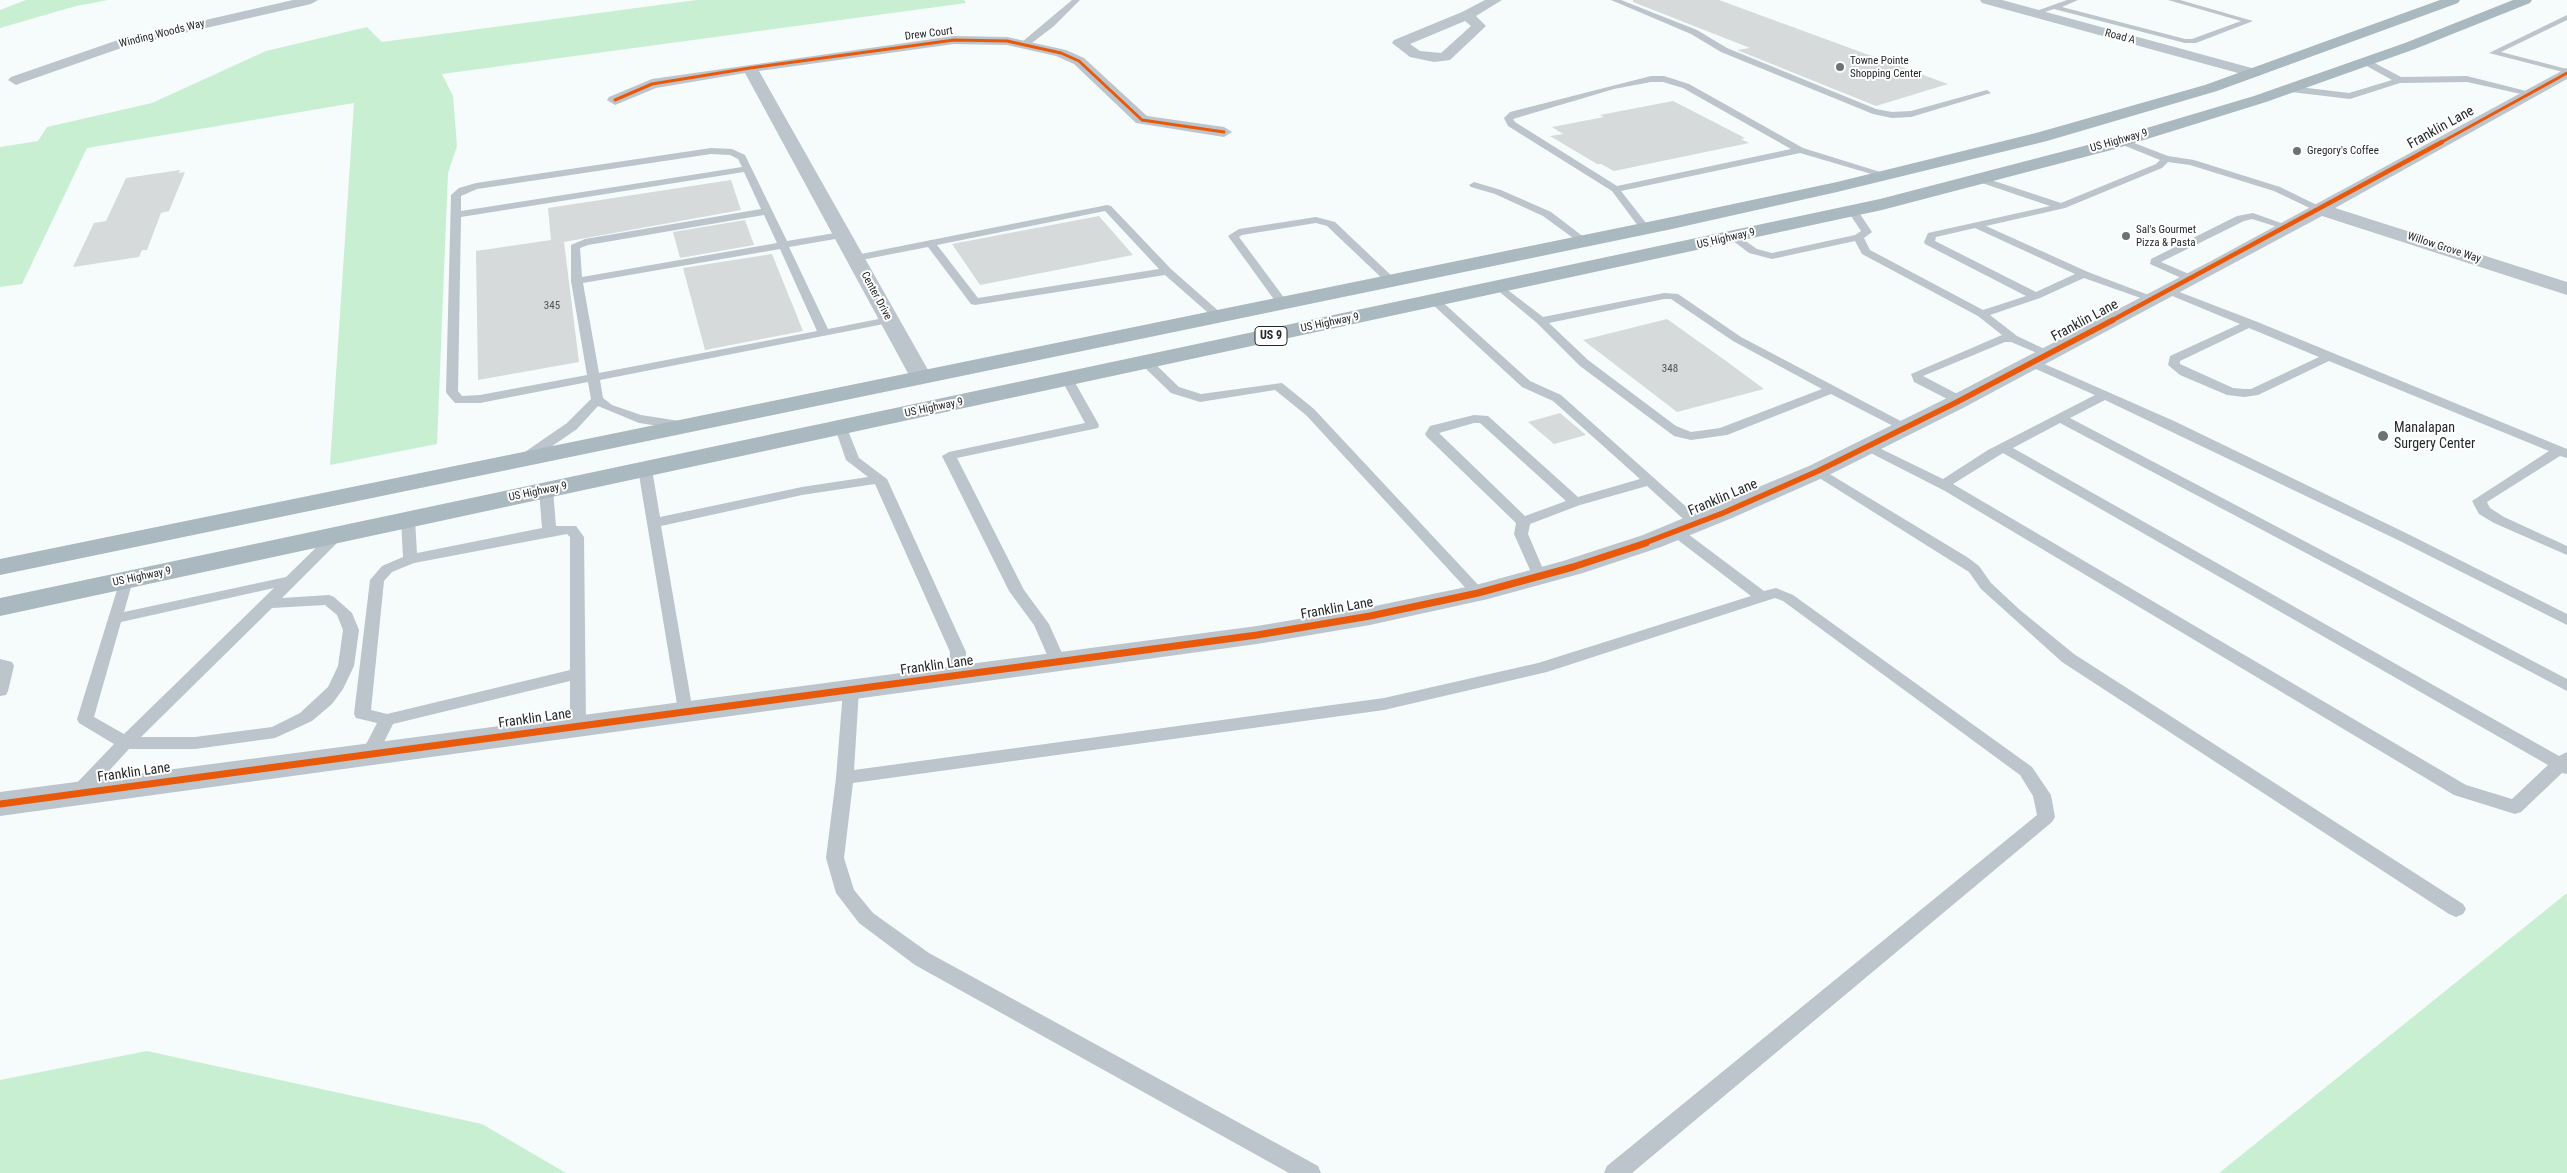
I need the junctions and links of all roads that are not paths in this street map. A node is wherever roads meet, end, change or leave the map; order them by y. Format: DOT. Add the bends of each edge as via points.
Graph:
graph roads {
  1 [pos="311,0"];
  2 [pos="1076,0"];
  3 [pos="1496,0"];
  4 [pos="1615,0"];
  5 [pos="1987,0"];
  6 [pos="2074,0"];
  7 [pos="2172,0"];
  8 [pos="2453,0"];
  9 [pos="2525,0"];
  10 [pos="2422,6"];
  11 [pos="2054,7"];
  12 [pos="2035,13"];
  13 [pos="1467,15"];
  14 [pos="2567,17"];
  15 [pos="1025,44"];
  16 [pos="2366,62"];
  17 [pos="750,68"];
  18 [pos="2567,72"];
  19 [pos="2254,73"];
  20 [pos="16,80"];
  21 [pos="2399,80"];
  22 [pos="2291,89"];
  23 [pos="1987,93"];
  24 [pos="2530,93"];
  25 [pos="615,100"];
  26 [pos="1224,132"];
  27 [pos="2121,141"];
  28 [pos="1800,150"];
  29 [pos="2166,159"];
  30 [pos="748,169"];
  31 [pos="1885,175"];
  32 [pos="1979,179"];
  33 [pos="1474,185"];
  34 [pos="1615,189"];
  35 [pos="2062,206"];
  36 [pos="2320,209"];
  37 [pos="1852,210"];
  38 [pos="767,211"];
  39 [pos="456,215"];
  40 [pos="1976,225"];
  41 [pos="1645,228"];
  42 [pos="2287,228"];
  43 [pos="841,235"];
  44 [pos="1733,237"];
  45 [pos="1858,237"];
  46 [pos="1584,241"];
  47 [pos="930,244"];
  48 [pos="783,245"];
  49 [pos="856,258"];
  50 [pos="1167,271"];
  51 [pos="2084,274"];
  52 [pos="577,281"];
  53 [pos="1391,281"];
  54 [pos="1500,287"];
  55 [pos="2567,289"];
  56 [pos="2171,290"];
  57 [pos="2036,296"];
  58 [pos="1435,301"];
  59 [pos="1282,303"];
  60 [pos="1982,314"];
  61 [pos="1218,316"];
  62 [pos="889,320"];
  63 [pos="1540,321"];
  64 [pos="2251,323"];
  65 [pos="824,333"];
  66 [pos="2013,338"];
  67 [pos="2330,356"];
  68 [pos="2041,358"];
  69 [pos="1146,362"];
  70 [pos="595,377"];
  71 [pos="921,377"];
  72 [pos="1067,379"];
  73 [pos="1832,389"];
  74 [pos="2104,395"];
  75 [pos="597,400"];
  76 [pos="1960,401"];
  77 [pos="2060,418"];
  78 [pos="686,426"];
  79 [pos="1906,427"];
  80 [pos="841,428"];
  81 [pos="1866,447"];
  82 [pos="2003,448"];
  83 [pos="2563,453"];
  84 [pos="524,459"];
  85 [pos="645,469"];
  86 [pos="1818,470"];
  87 [pos="880,479"];
  88 [pos="1650,481"];
  89 [pos="1943,485"];
  90 [pos="546,490"];
  91 [pos="1575,502"];
  92 [pos="408,520"];
  93 [pos="1523,522"];
  94 [pos="654,523"];
  95 [pos="1686,527"];
  96 [pos="549,531"];
  97 [pos="337,535"];
  98 [pos="2567,551"];
  99 [pos="410,558"];
  100 [pos="0,567"];
  101 [pos="1538,576"];
  102 [pos="126,580"];
  103 [pos="291,580"];
  104 [pos="1478,593"];
  105 [pos="1762,597"];
  106 [pos="269,603"];
  107 [pos="0,607"];
  108 [pos="114,619"];
  109 [pos="2567,620"];
  110 [pos="1058,662"];
  111 [pos="0,664"];
  112 [pos="577,674"];
  113 [pos="957,676"];
  114 [pos="2567,686"];
  115 [pos="851,690"];
  116 [pos="0,691"];
  117 [pos="685,712"];
  118 [pos="387,720"];
  119 [pos="578,726"];
  120 [pos="125,743"];
  121 [pos="370,754"];
  122 [pos="2565,763"];
  123 [pos="845,778"];
  124 [pos="78,793"];
  125 [pos="0,804"];
  126 [pos="2456,909"];
  127 [pos="1310,1173"];
  128 [pos="1615,1173"];
  1 -- 20 [label="street, Winding Woods Way" via="123,43"];
  2 -- 15 [label="lane"];
  3 -- 13 [label="street"];
  4 -- 23 [label="lane" via="1694,32 1724,50 1873,111 1911,114"];
  5 -- 12 [label="street, Road A"];
  6 -- 11 [label="lane"];
  7 -- 11 [label="lane" via="2249,21 2185,41"];
  8 -- 10 [label="highway, US Highway 9 / US 9"];
  9 -- 16 [label="highway, US Highway 9 / US 9"];
  10 -- 19 [label="highway, US Highway 9 / US 9"];
  11 -- 12 [label="lane"];
  12 -- 19 [label="street, Road A"];
  13 -- 13 [label="street" via="1479,26 1445,57 1415,54 1399,43"];
  14 -- 18 [label="lane" via="2493,53"];
  15 -- 17 [label="street, Drew Court" via="954,40"];
  15 -- 26 [label="street, Drew Court" via="1079,61 1142,120"];
  16 -- 21 [label="lane"];
  16 -- 22 [label="highway, US Highway 9 / US 9"];
  17 -- 25 [label="street, Drew Court" via="652,84"];
  17 -- 43 [label="street, Center Drive"];
  18 -- 24 [label="street, Franklin Lane"];
  19 -- 31 [label="highway, US Highway 9 / US 9" via="2084,125"];
  21 -- 22 [label="lane" via="2350,96"];
  21 -- 24 [label="lane" via="2467,79"];
  22 -- 27 [label="highway, US Highway 9 / US 9"];
  24 -- 36 [label="street, Franklin Lane"];
  27 -- 29 [label="lane"];
  27 -- 32 [label="highway, US Highway 9 / US 9"];
  28 -- 31 [label="lane"];
  28 -- 34 [label="lane"];
  28 -- 34 [label="lane" via="1686,86 1664,79 1613,87 1508,118 1511,124"];
  29 -- 35 [label="lane" via="2160,166"];
  29 -- 36 [label="lane" via="2191,162 2277,189"];
  30 -- 38 [label="lane"];
  30 -- 39 [label="lane"];
  30 -- 39 [label="lane" via="742,157 732,152 711,151 476,186 456,195"];
  31 -- 41 [label="highway, US Highway 9 / US 9"];
  32 -- 35 [label="lane"];
  32 -- 37 [label="highway, US Highway 9 / US 9"];
  33 -- 46 [label="lane" via="1547,214"];
  34 -- 41 [label="lane"];
  35 -- 40 [label="lane"];
  36 -- 42 [label="street, Franklin Lane"];
  36 -- 55 [label="street, Willow Grove Way"];
  37 -- 44 [label="highway, US Highway 9 / US 9"];
  37 -- 45 [label="lane" via="1867,232"];
  38 -- 48 [label="lane"];
  38 -- 52 [label="lane" via="585,242 575,247"];
  39 -- 70 [label="lane" via="452,392 459,400 480,399"];
  40 -- 51 [label="lane"];
  40 -- 57 [label="lane" via="1932,235 1929,242"];
  41 -- 46 [label="highway, US Highway 9 / US 9"];
  42 -- 56 [label="street, Franklin Lane"];
  42 -- 56 [label="lane" via="2253,216 2241,218 2155,261"];
  43 -- 48 [label="lane"];
  43 -- 49 [label="street, Center Drive"];
  44 -- 45 [label="lane" via="1754,251 1772,256"];
  44 -- 54 [label="highway, US Highway 9 / US 9"];
  45 -- 60 [label="lane" via="1866,252"];
  46 -- 53 [label="highway, US Highway 9 / US 9"];
  47 -- 49 [label="lane"];
  47 -- 50 [label="lane" via="1107,208"];
  47 -- 50 [label="lane" via="975,302"];
  48 -- 52 [label="lane"];
  48 -- 65 [label="lane"];
  49 -- 62 [label="street, Center Drive"];
  50 -- 61 [label="lane"];
  51 -- 56 [label="lane"];
  51 -- 57 [label="lane"];
  52 -- 70 [label="lane"];
  53 -- 59 [label="highway, US Highway 9 / US 9"];
  53 -- 59 [label="lane" via="1331,224 1316,220 1239,232 1232,236"];
  54 -- 58 [label="highway, US Highway 9 / US 9"];
  54 -- 63 [label="lane"];
  56 -- 64 [label="lane"];
  56 -- 68 [label="street, Franklin Lane"];
  57 -- 60 [label="lane"];
  58 -- 69 [label="highway, US Highway 9 / US 9"];
  58 -- 88 [label="lane" via="1526,384 1557,398"];
  59 -- 61 [label="highway, US Highway 9 / US 9"];
  60 -- 66 [label="lane"];
  61 -- 71 [label="highway, US Highway 9 / US 9"];
  62 -- 65 [label="lane"];
  62 -- 71 [label="street, Center Drive"];
  63 -- 73 [label="lane" via="1674,296 1737,339"];
  63 -- 73 [label="lane" via="1584,363 1671,429 1691,436 1722,432"];
  64 -- 67 [label="lane"];
  64 -- 67 [label="lane" via="2174,358 2174,365 2231,392 2244,394"];
  65 -- 70 [label="lane"];
  66 -- 68 [label="lane"];
  66 -- 76 [label="lane" via="2003,338 1917,374 1918,379"];
  67 -- 83 [label="lane"];
  68 -- 74 [label="lane"];
  68 -- 76 [label="street, Franklin Lane"];
  69 -- 72 [label="highway, US Highway 9 / US 9"];
  69 -- 104 [label="lane" via="1175,390 1200,398 1278,386 1310,412"];
  70 -- 75 [label="lane"];
  71 -- 78 [label="highway, US Highway 9 / US 9"];
  72 -- 80 [label="highway, US Highway 9 / US 9"];
  72 -- 110 [label="lane" via="1092,425 949,456 1017,591 1041,624"];
  73 -- 79 [label="lane"];
  74 -- 77 [label="lane"];
  74 -- 109 [label="lane" via="2405,538"];
  75 -- 78 [label="lane" via="608,408 639,419"];
  75 -- 84 [label="lane" via="572,426"];
  76 -- 79 [label="street, Franklin Lane"];
  77 -- 82 [label="lane"];
  77 -- 114 [label="lane"];
  78 -- 84 [label="highway, US Highway 9 / US 9"];
  79 -- 81 [label="street, Franklin Lane"];
  80 -- 85 [label="highway, US Highway 9 / US 9"];
  80 -- 87 [label="lane" via="853,460"];
  81 -- 86 [label="street, Franklin Lane"];
  81 -- 89 [label="lane"];
  82 -- 89 [label="lane"];
  82 -- 122 [label="lane"];
  83 -- 98 [label="lane" via="2480,501 2484,511 2499,520"];
  84 -- 100 [label="highway, US Highway 9 / US 9"];
  85 -- 90 [label="highway, US Highway 9 / US 9"];
  85 -- 94 [label="lane"];
  86 -- 95 [label="street, Franklin Lane"];
  86 -- 126 [label="lane" via="1974,569 1986,586 2068,658"];
  87 -- 94 [label="lane" via="802,491"];
  87 -- 113 [label="lane" via="958,652"];
  88 -- 91 [label="lane"];
  88 -- 95 [label="lane"];
  89 -- 122 [label="lane" via="2460,790 2515,807"];
  90 -- 92 [label="highway, US Highway 9 / US 9"];
  90 -- 96 [label="lane"];
  91 -- 93 [label="lane"];
  91 -- 93 [label="lane" via="1483,419 1435,429 1432,434"];
  92 -- 97 [label="highway, US Highway 9 / US 9"];
  92 -- 99 [label="lane"];
  93 -- 101 [label="lane" via="1522,534"];
  94 -- 117 [label="lane"];
  95 -- 101 [label="street, Franklin Lane"];
  95 -- 105 [label="lane"];
  96 -- 99 [label="lane"];
  96 -- 112 [label="lane" via="571,529 577,537"];
  97 -- 102 [label="highway, US Highway 9 / US 9"];
  97 -- 103 [label="lane"];
  99 -- 118 [label="lane" via="387,569 377,580 362,714"];
  101 -- 104 [label="street, Franklin Lane"];
  102 -- 107 [label="highway, US Highway 9 / US 9"];
  102 -- 108 [label="lane"];
  103 -- 106 [label="lane"];
  103 -- 108 [label="lane"];
  104 -- 110 [label="street, Franklin Lane" via="1257,635"];
  105 -- 123 [label="lane" via="1541,668 1384,704"];
  105 -- 128 [label="lane" via="1776,593 1788,598 2026,771 2042,795 2046,817"];
  106 -- 120 [label="lane"];
  106 -- 120 [label="lane" via="329,600 344,613 351,630 346,666 326,700 306,717 275,732 195,743"];
  108 -- 120 [label="lane" via="85,719"];
  110 -- 113 [label="street, Franklin Lane"];
  111 -- 116 [label="lane" via="6,666"];
  112 -- 118 [label="lane"];
  112 -- 119 [label="lane"];
  113 -- 115 [label="street, Franklin Lane"];
  115 -- 117 [label="street, Franklin Lane"];
  115 -- 123 [label="lane"];
  117 -- 119 [label="street, Franklin Lane"];
  118 -- 121 [label="lane"];
  119 -- 121 [label="street, Franklin Lane"];
  120 -- 124 [label="lane"];
  121 -- 124 [label="street, Franklin Lane"];
  123 -- 127 [label="lane" via="835,858 845,893 866,918 922,959"];
  124 -- 125 [label="street, Franklin Lane"];
}
